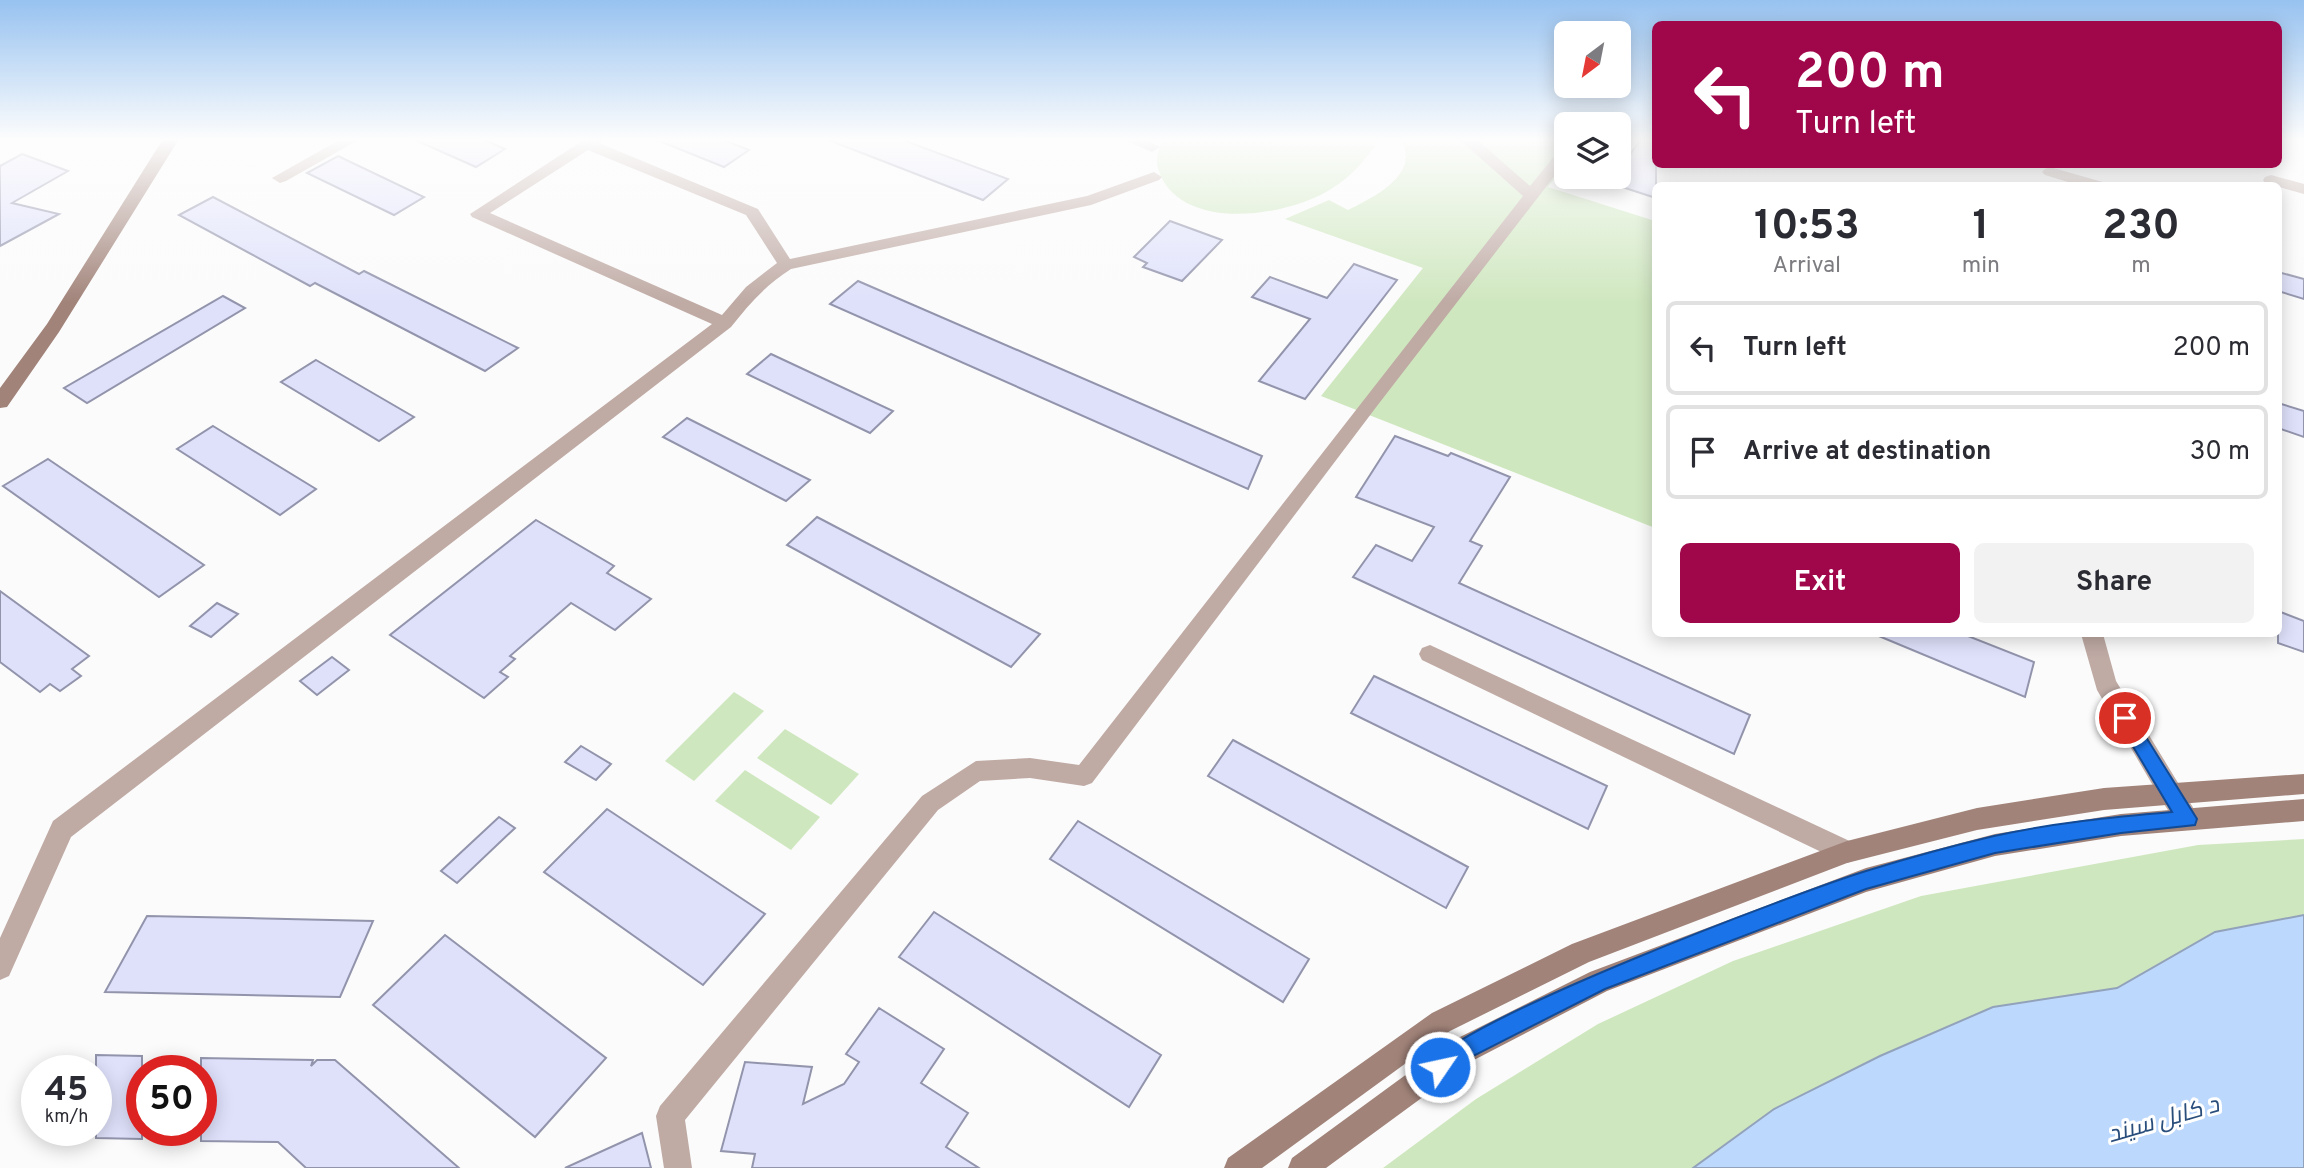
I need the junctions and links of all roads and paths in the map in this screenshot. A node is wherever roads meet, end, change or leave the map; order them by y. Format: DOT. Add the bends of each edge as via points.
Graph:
graph roads {
  1 [pos="123,194"];
  2 [pos="137,194"];
  3 [pos="510,194"];
  4 [pos="710,194"];
  5 [pos="1109,194"];
  6 [pos="1531,195"];
  7 [pos="786,265"];
  8 [pos="725,323"];
  9 [pos="0,379"];
  10 [pos="0,402"];
  11 [pos="2093,637"];
  12 [pos="1430,654"];
  13 [pos="2304,784"];
  14 [pos="2169,794"];
  15 [pos="2304,810"];
  16 [pos="2188,819"];
  17 [pos="1847,852"];
  18 [pos="0,967"];
  19 [pos="678,1168"];
  20 [pos="1238,1168"];
  21 [pos="1302,1168"];
  1 -- 9 [label="main road"];
  2 -- 10 [label="main road" via="53,328"];
  3 -- 8 [label="street" via="478,214"];
  4 -- 7 [label="street" via="752,212"];
  5 -- 7 [label="street"];
  6 -- 19 [label="street" via="1084,776 1030,768 976,771 930,803 670,1116"];
  7 -- 8 [label="street" via="746,295"];
  8 -- 18 [label="street" via="62,829"];
  11 -- 14 [label="street" via="2105,683"];
  12 -- 17 [label="street"];
  13 -- 14 [label="main road"];
  14 -- 16 [label="street"];
  14 -- 17 [label="main road" via="1977,819"];
  15 -- 16 [label="main road"];
  16 -- 21 [label="main road" via="1995,845 1866,880 1599,981 1462,1051"];
  17 -- 20 [label="main road" via="1581,953 1441,1022"];
}
